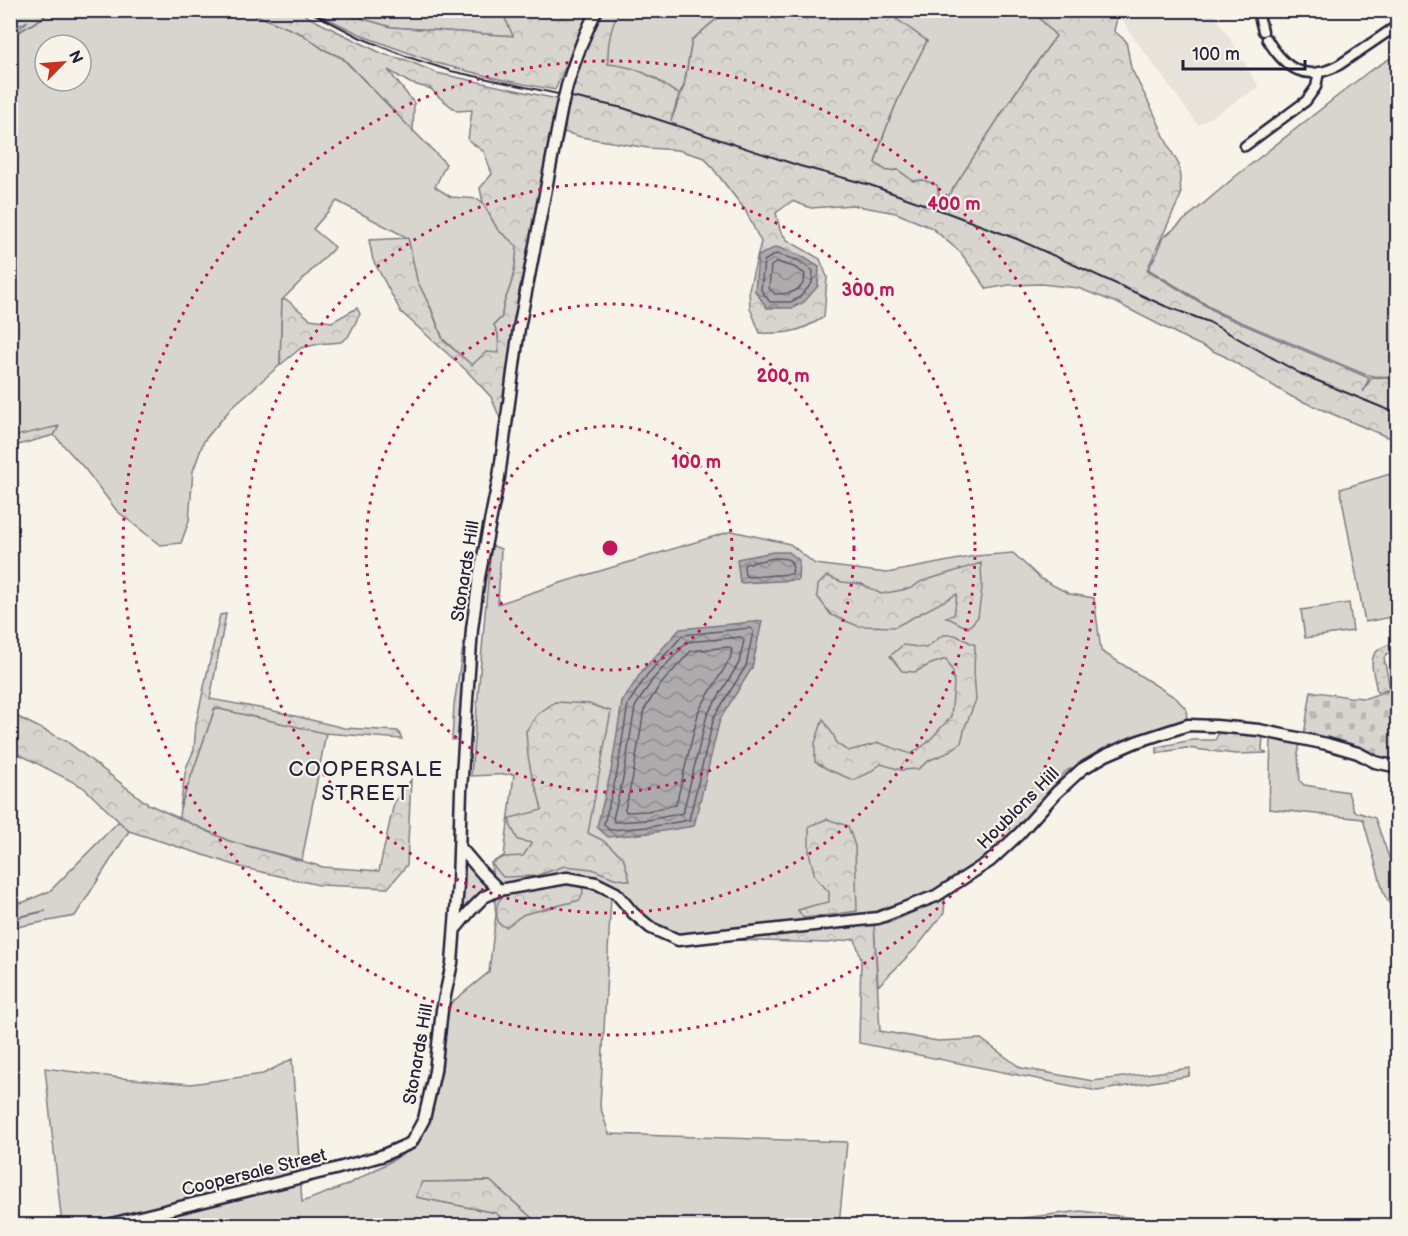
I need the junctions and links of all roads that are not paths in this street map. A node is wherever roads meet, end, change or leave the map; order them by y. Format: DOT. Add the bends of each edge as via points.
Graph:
graph roads {
  1 [pos="597,10"];
  2 [pos="1260,10"];
  3 [pos="1398,25"];
  4 [pos="1263,31"];
  5 [pos="1268,39"];
  6 [pos="1319,72"];
  7 [pos="1245,146"];
  8 [pos="1398,767"];
  9 [pos="460,847"];
  10 [pos="499,890"];
  11 [pos="456,928"];
  12 [pos="411,1143"];
  13 [pos="103,1226"];
  1 -- 9 [label="street, Stonards Hill, bridge" via="575,59 562,106 519,328 499,477 472,629"];
  2 -- 4 [label="street"];
  3 -- 6 [label="street" via="1339,65"];
  5 -- 6 [label="street" via="1295,70"];
  6 -- 7 [label="street" via="1316,87 1306,101"];
  8 -- 10 [label="street, Houblons Hill" via="1327,744 1259,730 1188,725 1136,742 1082,769 990,861 936,896 878,918 678,940 651,928 616,893 596,883 567,878"];
  9 -- 10 [label="street"];
  9 -- 11 [label="street, Stonards Hill"];
  10 -- 11 [label="street, Houblons Hill" via="484,897"];
  11 -- 12 [label="street, Stonards Hill" via="435,1071 424,1119"];
  12 -- 13 [label="street, Coopersale Street" via="335,1169"];
}
